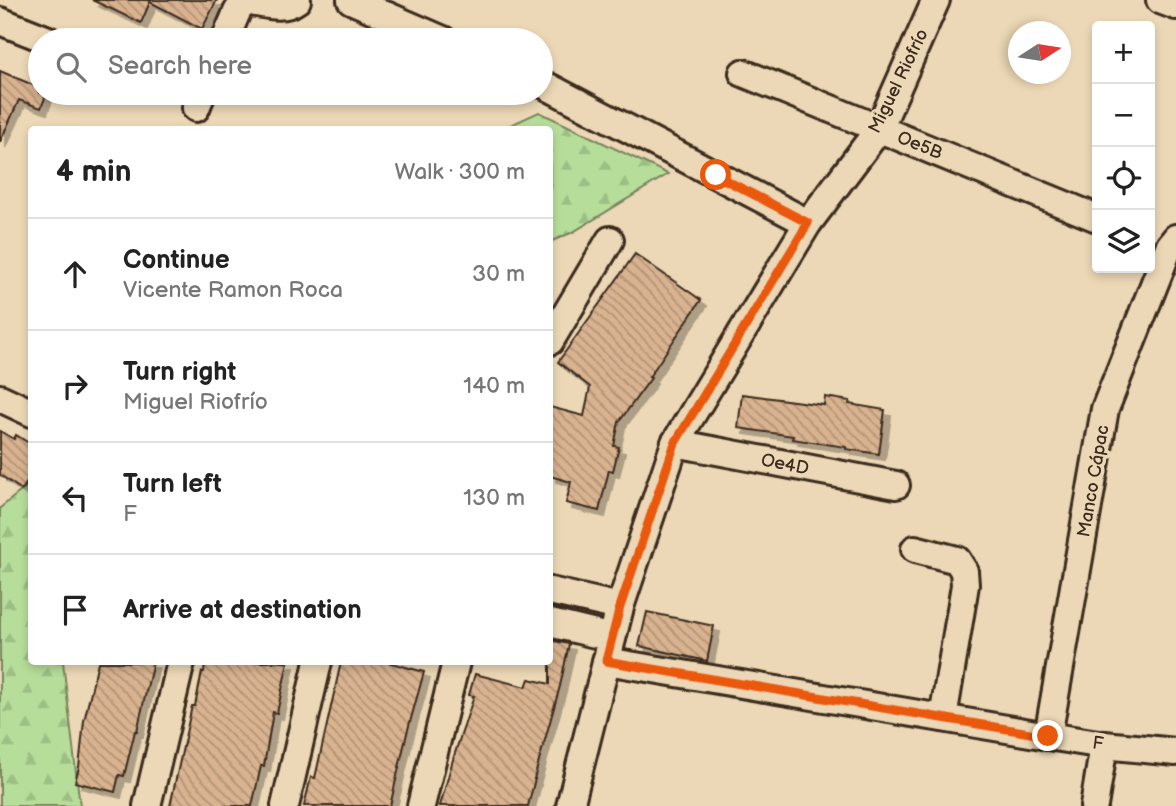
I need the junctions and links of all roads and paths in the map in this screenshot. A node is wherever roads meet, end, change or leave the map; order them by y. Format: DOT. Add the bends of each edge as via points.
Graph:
graph roads {
  1 [pos="297,0"];
  2 [pos="351,0"];
  3 [pos="936,0"];
  4 [pos="1160,0"];
  5 [pos="1176,6"];
  6 [pos="0,21"];
  7 [pos="230,28"];
  8 [pos="415,28"];
  9 [pos="28,32"];
  10 [pos="743,73"];
  11 [pos="553,89"];
  12 [pos="879,128"];
  13 [pos="1092,216"];
  14 [pos="808,223"];
  15 [pos="610,240"];
  16 [pos="1165,241"];
  17 [pos="553,336"];
  18 [pos="0,398"];
  19 [pos="28,411"];
  20 [pos="675,443"];
  21 [pos="896,485"];
  22 [pos="915,549"];
  23 [pos="553,592"];
  24 [pos="620,607"];
  25 [pos="553,624"];
  26 [pos="609,650"];
  27 [pos="180,665"];
  28 [pos="317,665"];
  29 [pos="455,665"];
  30 [pos="943,718"];
  31 [pos="1048,736"];
  32 [pos="1104,745"];
  33 [pos="1176,752"];
  34 [pos="147,806"];
  35 [pos="285,806"];
  36 [pos="421,806"];
  37 [pos="570,806"];
  38 [pos="1094,806"];
  1 -- 7 [label="street" via="281,6 244,1"];
  2 -- 8 [label="street"];
  3 -- 12 [label="street, Miguel Riofrío"];
  4 -- 5 [label="street"];
  6 -- 9 [label="street"];
  10 -- 12 [label="street, Oe5B"];
  11 -- 14 [label="street"];
  12 -- 13 [label="street, Oe5B"];
  12 -- 14 [label="street, Miguel Riofrío"];
  14 -- 20 [label="street, Miguel Riofrío"];
  15 -- 17 [label="street"];
  16 -- 31 [label="street, Manco Cápac" via="1105,409"];
  18 -- 19 [label="street"];
  20 -- 21 [label="street, Oe4D"];
  20 -- 24 [label="street, Miguel Riofrío"];
  22 -- 30 [label="street" via="957,560 964,571"];
  23 -- 24 [label="street"];
  24 -- 26 [label="street, Miguel Riofrío"];
  25 -- 26 [label="street, F"];
  26 -- 30 [label="street, F"];
  26 -- 37 [label="street, Miguel Riofrío"];
  27 -- 34 [label="street"];
  28 -- 35 [label="street"];
  29 -- 36 [label="street"];
  30 -- 31 [label="street, F"];
  31 -- 32 [label="street, F"];
  32 -- 33 [label="street, F"];
  32 -- 38 [label="street"];
}
